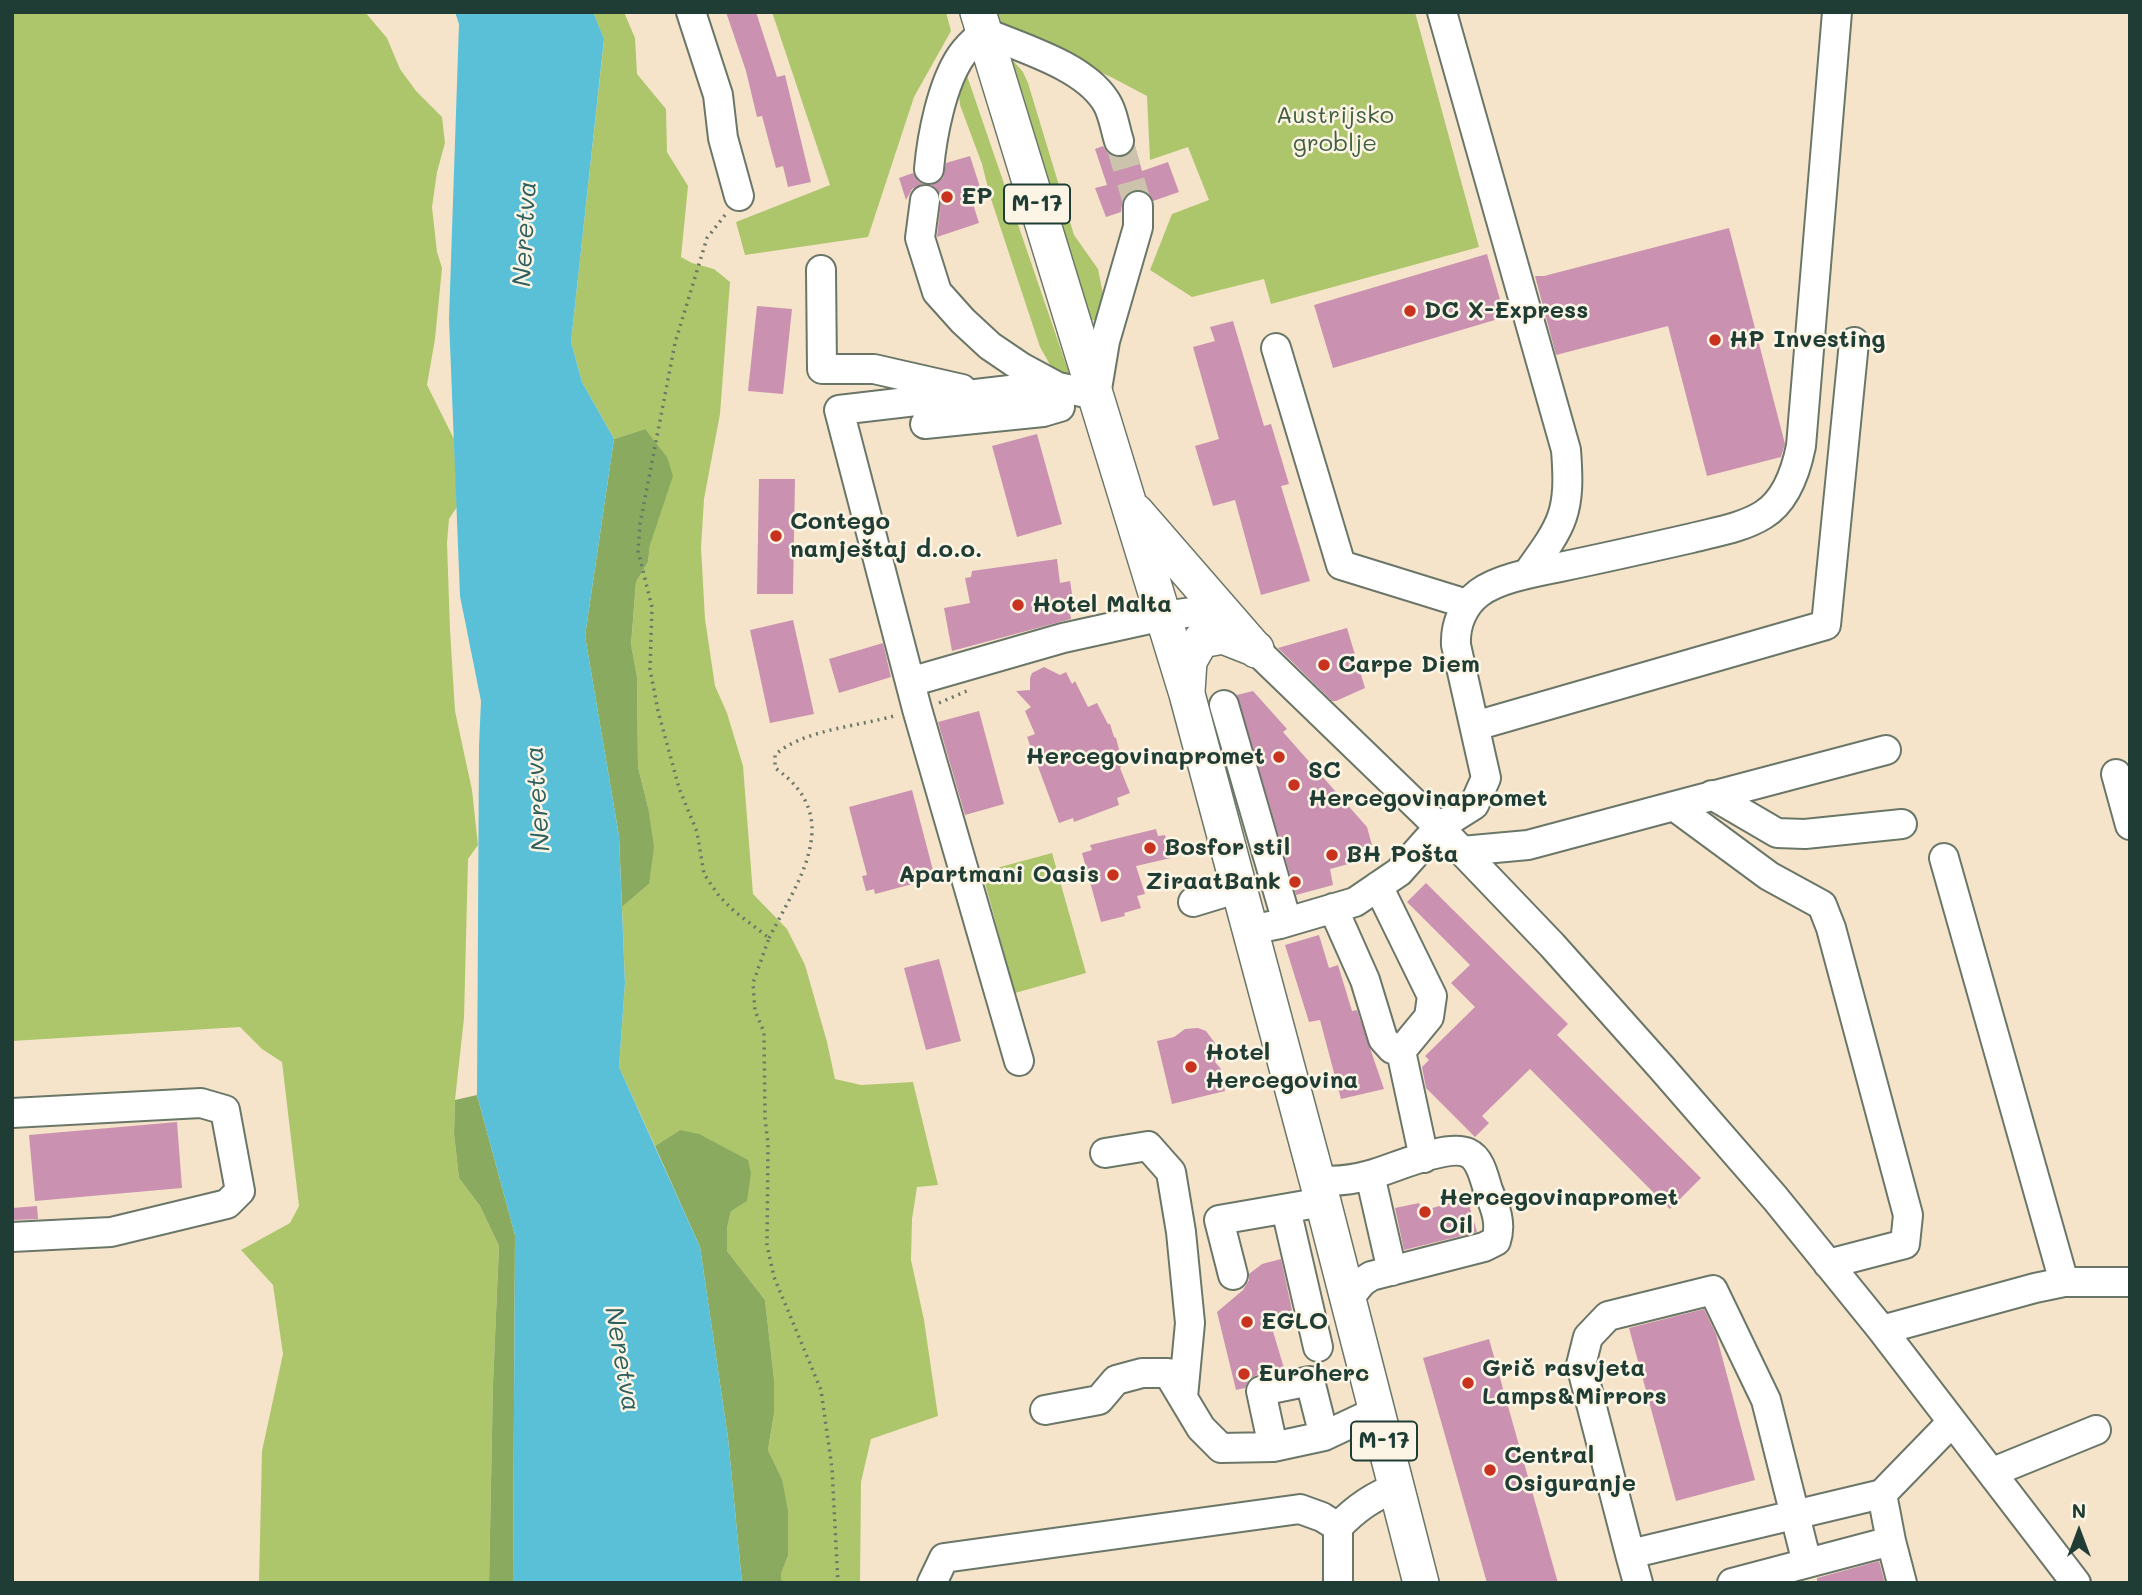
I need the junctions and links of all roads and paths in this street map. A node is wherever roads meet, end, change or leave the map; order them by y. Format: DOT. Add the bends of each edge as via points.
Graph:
graph roads {
  1 [pos="691,12"];
  2 [pos="1442,12"];
  3 [pos="1837,12"];
  4 [pos="981,22"];
  5 [pos="1119,141"];
  6 [pos="929,169"];
  7 [pos="738,196"];
  8 [pos="925,200"];
  9 [pos="1138,206"];
  10 [pos="821,270"];
  11 [pos="1854,342"];
  12 [pos="1276,348"];
  13 [pos="982,393"];
  14 [pos="1096,395"];
  15 [pos="1043,412"];
  16 [pos="925,424"];
  17 [pos="1128,503"];
  18 [pos="1527,574"];
  19 [pos="1467,604"];
  20 [pos="1163,616"];
  21 [pos="1256,650"];
  22 [pos="910,682"];
  23 [pos="967,692"];
  24 [pos="1187,694"];
  25 [pos="1224,705"];
  26 [pos="917,709"];
  27 [pos="1475,726"];
  28 [pos="1886,750"];
  29 [pos="2116,774"];
  30 [pos="1712,795"];
  31 [pos="1674,806"];
  32 [pos="1902,824"];
  33 [pos="2130,825"];
  34 [pos="1439,827"];
  35 [pos="1462,851"];
  36 [pos="1944,858"];
  37 [pos="1378,886"];
  38 [pos="1239,888"];
  39 [pos="1193,902"];
  40 [pos="1333,908"];
  41 [pos="1287,922"];
  42 [pos="1250,930"];
  43 [pos="769,938"];
  44 [pos="1401,1051"];
  45 [pos="1019,1060"];
  46 [pos="12,1113"];
  47 [pos="1105,1153"];
  48 [pos="1424,1158"];
  49 [pos="1370,1175"];
  50 [pos="1320,1191"];
  51 [pos="1286,1209"];
  52 [pos="12,1237"];
  53 [pos="1828,1264"];
  54 [pos="1392,1271"];
  55 [pos="1233,1275"];
  56 [pos="2064,1282"];
  57 [pos="2130,1282"];
  58 [pos="1348,1299"];
  59 [pos="1882,1330"];
  60 [pos="1318,1347"];
  61 [pos="1183,1397"];
  62 [pos="1045,1410"];
  63 [pos="1377,1411"];
  64 [pos="1951,1423"];
  65 [pos="2096,1430"];
  66 [pos="1324,1436"];
  67 [pos="1273,1447"];
  68 [pos="1993,1472"];
  69 [pos="1396,1488"];
  70 [pos="1882,1494"];
  71 [pos="1795,1515"];
  72 [pos="1338,1527"];
  73 [pos="1891,1541"];
  74 [pos="1630,1554"];
  75 [pos="1807,1563"];
  76 [pos="1344,1577"];
  77 [pos="838,1583"];
  78 [pos="932,1583"];
  79 [pos="1421,1583"];
  80 [pos="1638,1583"];
  81 [pos="1732,1583"];
  82 [pos="1902,1583"];
  83 [pos="2076,1583"];
  1 -- 7 [label="street" via="718,95"];
  2 -- 18 [label="street" via="1566,450 1568,496 1563,520"];
  3 -- 18 [label="street" via="1796,471 1765,514 1736,527"];
  4 -- 5 [label="street" via="1092,85 1106,101"];
  4 -- 6 [label="street" via="948,82"];
  4 -- 14 [label="main road, M-17"];
  7 -- 43 [label="path" via="707,238 675,344 638,551 652,607 650,669 658,711 679,788 697,832 704,874 734,911"];
  8 -- 14 [label="street" via="920,238 937,292 990,346 1021,367 1058,387"];
  9 -- 14 [label="street" via="1138,227 1105,341"];
  10 -- 13 [label="street" via="821,369 874,369"];
  11 -- 27 [label="street" via="1826,625"];
  12 -- 19 [label="street" via="1340,565"];
  13 -- 15 [label="street" via="1027,387 1038,394"];
  13 -- 22 [label="street" via="839,410"];
  14 -- 15 [label="street"];
  14 -- 17 [label="main road, M-17"];
  15 -- 16 [label="street"];
  17 -- 20 [label="main road, M-17"];
  17 -- 21 [label="main road"];
  18 -- 19 [label="street" via="1481,592"];
  19 -- 27 [label="street" via="1457,626 1456,645"];
  20 -- 21 [label="street" via="1204,613"];
  20 -- 22 [label="street" via="1063,638"];
  20 -- 24 [label="main road, M-17"];
  21 -- 24 [label="main road" via="1223,636 1202,640 1189,662"];
  21 -- 34 [label="street"];
  22 -- 26 [label="street"];
  23 -- 26 [label="path"];
  24 -- 38 [label="main road, M-17"];
  25 -- 41 [label="street"];
  26 -- 43 [label="path" via="786,745 775,755 775,768 797,787 809,806 813,844"];
  26 -- 45 [label="street"];
  27 -- 34 [label="street" via="1486,778 1474,805"];
  28 -- 30 [label="street"];
  29 -- 33 [label="street"];
  30 -- 31 [label="street"];
  30 -- 32 [label="street" via="1777,833"];
  31 -- 35 [label="street" via="1528,845"];
  31 -- 53 [label="street" via="1769,876 1822,905 1831,928 1908,1215 1905,1244"];
  34 -- 35 [label="street"];
  34 -- 37 [label="street" via="1399,872"];
  35 -- 53 [label="street" via="1652,1057"];
  36 -- 56 [label="street"];
  37 -- 40 [label="street" via="1355,902"];
  37 -- 44 [label="street" via="1432,996 1429,1017"];
  38 -- 39 [label="street"];
  38 -- 42 [label="main road, M-17"];
  40 -- 41 [label="street"];
  40 -- 44 [label="street" via="1365,980 1383,1039"];
  41 -- 42 [label="street"];
  42 -- 50 [label="main road, M-17"];
  43 -- 77 [label="path" via="753,983 755,1011 764,1032 767,1245 774,1277 821,1390 832,1468"];
  44 -- 48 [label="street"];
  46 -- 52 [label="street" via="201,1103 225,1110 240,1191 227,1204 111,1232"];
  47 -- 61 [label="street" via="1148,1146 1171,1172 1190,1323"];
  48 -- 49 [label="street"];
  48 -- 54 [label="street" via="1448,1151 1468,1152 1478,1161 1497,1215 1496,1241"];
  49 -- 50 [label="street"];
  49 -- 54 [label="street"];
  50 -- 51 [label="street"];
  50 -- 58 [label="main road, M-17"];
  51 -- 55 [label="street" via="1219,1220"];
  51 -- 60 [label="street"];
  53 -- 59 [label="street"];
  54 -- 58 [label="street" via="1371,1276"];
  56 -- 57 [label="street"];
  56 -- 59 [label="street"];
  58 -- 63 [label="main road, M-17"];
  59 -- 64 [label="street"];
  61 -- 62 [label="street" via="1168,1373 1142,1373 1116,1380 1099,1400"];
  61 -- 67 [label="street" via="1201,1429 1221,1448"];
  63 -- 66 [label="street"];
  63 -- 69 [label="main road, M-17"];
  64 -- 68 [label="street"];
  64 -- 70 [label="street"];
  65 -- 68 [label="street"];
  66 -- 67 [label="street"];
  66 -- 67 [label="street" via="1310,1381 1261,1391"];
  68 -- 83 [label="street"];
  69 -- 72 [label="street" via="1354,1511"];
  69 -- 79 [label="main road, M-17"];
  70 -- 71 [label="street"];
  70 -- 73 [label="street"];
  71 -- 74 [label="street"];
  71 -- 74 [label="street" via="1766,1400 1713,1290 1608,1316 1588,1337 1581,1365"];
  71 -- 75 [label="street"];
  72 -- 76 [label="street"];
  72 -- 78 [label="street" via="1300,1509 944,1558"];
  73 -- 75 [label="street"];
  73 -- 82 [label="street"];
  74 -- 80 [label="street"];
  75 -- 81 [label="street"];
}
